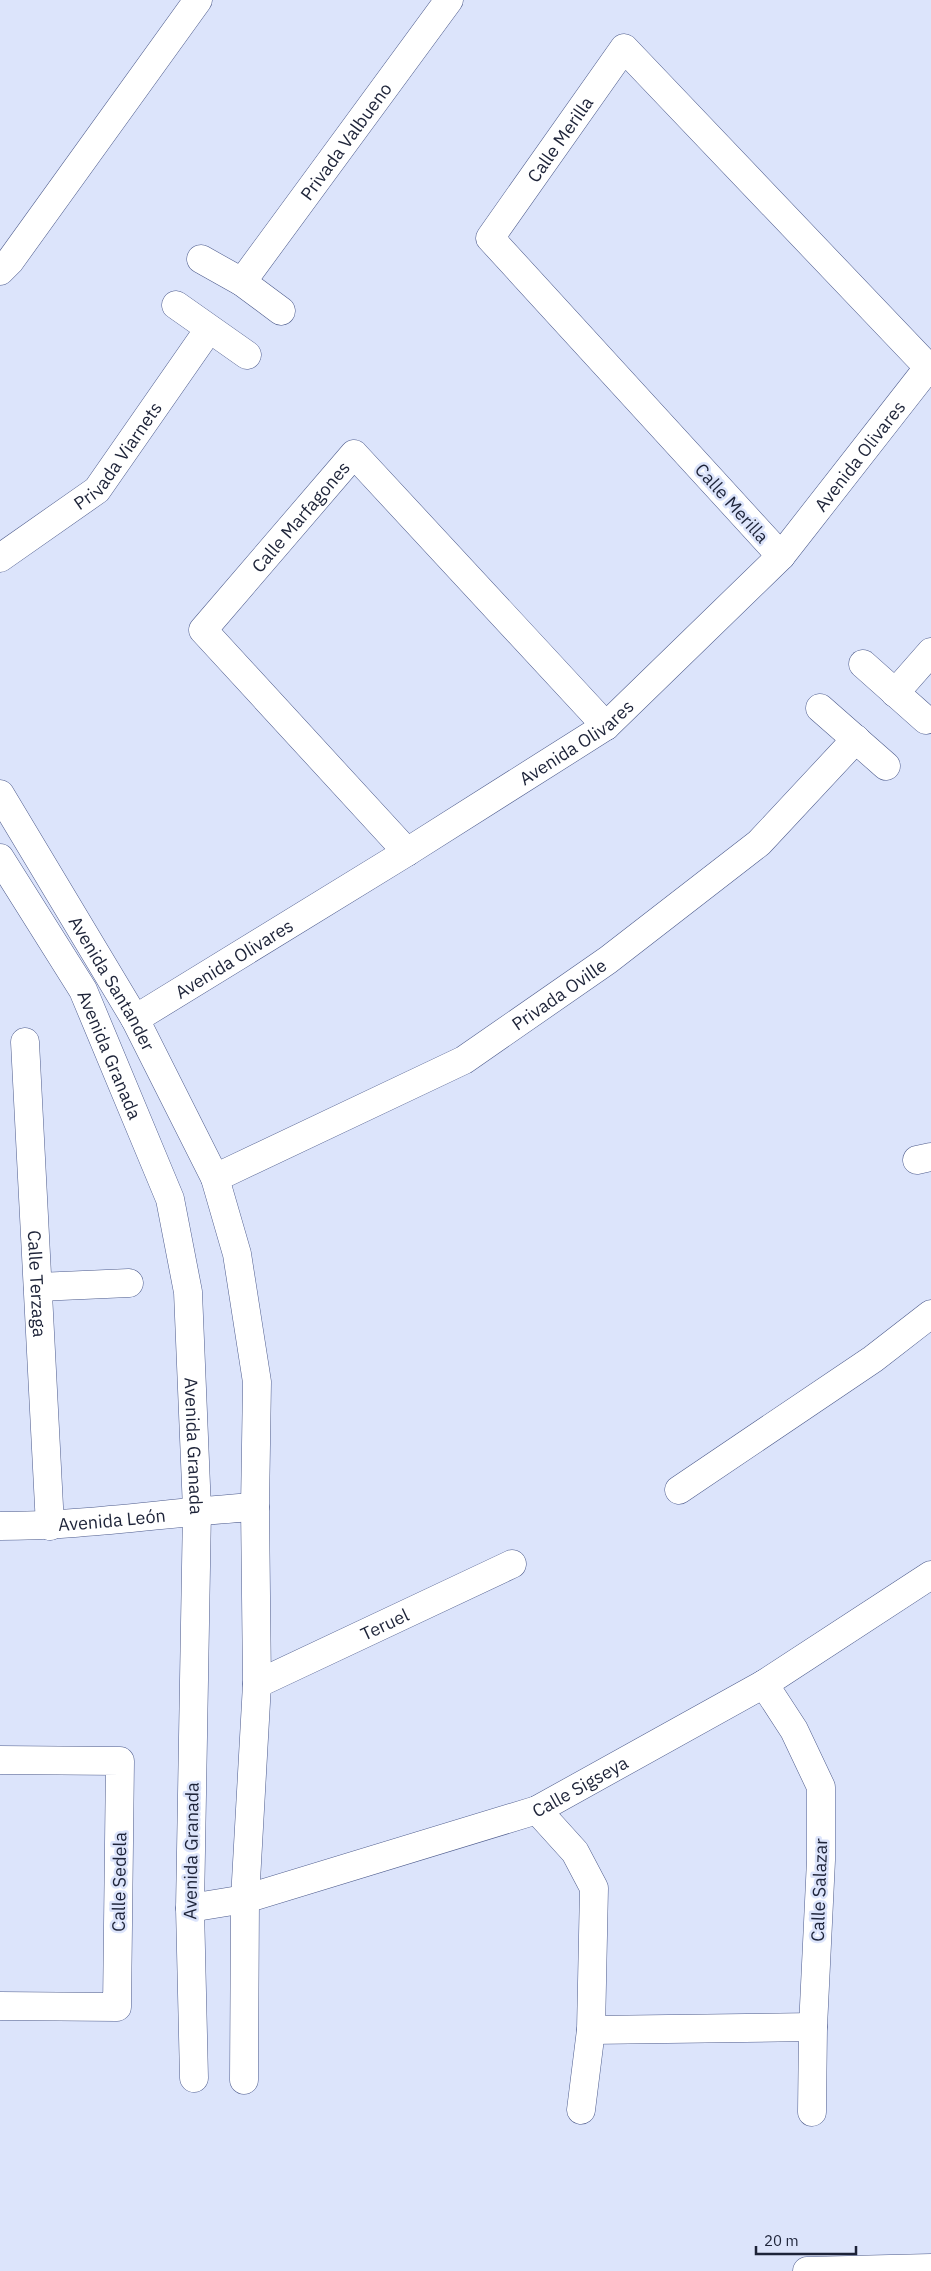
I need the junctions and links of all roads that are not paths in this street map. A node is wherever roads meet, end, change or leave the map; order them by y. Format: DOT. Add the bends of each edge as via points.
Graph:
graph roads {
  1 [pos="198,0"];
  2 [pos="449,0"];
  3 [pos="201,259"];
  4 [pos="0,271"];
  5 [pos="242,282"];
  6 [pos="176,305"];
  7 [pos="281,311"];
  8 [pos="209,329"];
  9 [pos="247,355"];
  10 [pos="930,366"];
  11 [pos="781,556"];
  12 [pos="0,558"];
  13 [pos="931,652"];
  14 [pos="863,664"];
  15 [pos="895,693"];
  16 [pos="820,708"];
  17 [pos="926,720"];
  18 [pos="606,726"];
  19 [pos="856,739"];
  20 [pos="886,766"];
  21 [pos="0,794"];
  22 [pos="407,852"];
  23 [pos="0,858"];
  24 [pos="135,1019"];
  25 [pos="25,1042"];
  26 [pos="215,1178"];
  27 [pos="129,1283"];
  28 [pos="38,1287"];
  29 [pos="931,1314"];
  30 [pos="679,1490"];
  31 [pos="255,1506"];
  32 [pos="197,1510"];
  33 [pos="0,1526"];
  34 [pos="50,1526"];
  35 [pos="512,1564"];
  36 [pos="931,1575"];
  37 [pos="257,1684"];
  38 [pos="764,1684"];
  39 [pos="0,1760"];
  40 [pos="537,1810"];
  41 [pos="245,1899"];
  42 [pos="190,1908"];
  43 [pos="0,2006"];
  44 [pos="813,2027"];
  45 [pos="591,2030"];
  46 [pos="194,2078"];
  47 [pos="244,2080"];
  48 [pos="581,2110"];
  49 [pos="812,2112"];
  50 [pos="931,2268"];
  51 [pos="807,2271"];
  1 -- 4 [label="street"];
  2 -- 5 [label="street, Privada Valbueno"];
  3 -- 5 [label="street"];
  5 -- 7 [label="street"];
  6 -- 8 [label="street"];
  8 -- 9 [label="street"];
  8 -- 12 [label="street, Privada Viarnets" via="97,490"];
  10 -- 11 [label="street, Avenida Olivares"];
  10 -- 11 [label="street, Calle Merilla" via="624,48 490,238"];
  11 -- 18 [label="street, Avenida Olivares"];
  13 -- 15 [label="street"];
  14 -- 15 [label="street"];
  15 -- 17 [label="street"];
  16 -- 19 [label="street"];
  18 -- 22 [label="street, Avenida Olivares"];
  18 -- 22 [label="street, Calle Marfagones" via="354,454 203,630"];
  19 -- 20 [label="street"];
  19 -- 26 [label="street, Privada Oville" via="758,844 608,960 464,1060"];
  21 -- 24 [label="street, Avenida Santander"];
  22 -- 24 [label="street, Avenida Olivares"];
  23 -- 32 [label="street, Avenida Granada" via="83,990 170,1199 188,1292"];
  24 -- 26 [label="street, Avenida Santander"];
  25 -- 28 [label="street, Calle Terzaga"];
  26 -- 31 [label="street" via="238,1254 258,1382"];
  27 -- 28 [label="street"];
  28 -- 34 [label="street, Calle Terzaga"];
  29 -- 30 [label="street" via="873,1359"];
  31 -- 32 [label="street, Avenida León"];
  31 -- 37 [label="street"];
  32 -- 34 [label="street, Avenida León"];
  32 -- 42 [label="street, Avenida Granada"];
  33 -- 34 [label="street, Avenida León"];
  35 -- 37 [label="street, Teruel"];
  36 -- 38 [label="street, Calle Sigseya"];
  37 -- 41 [label="street"];
  38 -- 40 [label="street, Calle Sigseya"];
  38 -- 44 [label="street, Calle Salazar" via="794,1730 821,1787"];
  39 -- 43 [label="street, Calle Sedela" via="120,1761 117,2006"];
  40 -- 41 [label="street, Calle Sigseya"];
  40 -- 45 [label="street" via="575,1852 594,1888"];
  41 -- 42 [label="street, Calle Sigseya"];
  41 -- 47 [label="street"];
  42 -- 46 [label="street, Avenida Granada"];
  44 -- 45 [label="street"];
  44 -- 49 [label="street, Calle Salazar"];
  45 -- 48 [label="street"];
  50 -- 51 [label="street"];
}
